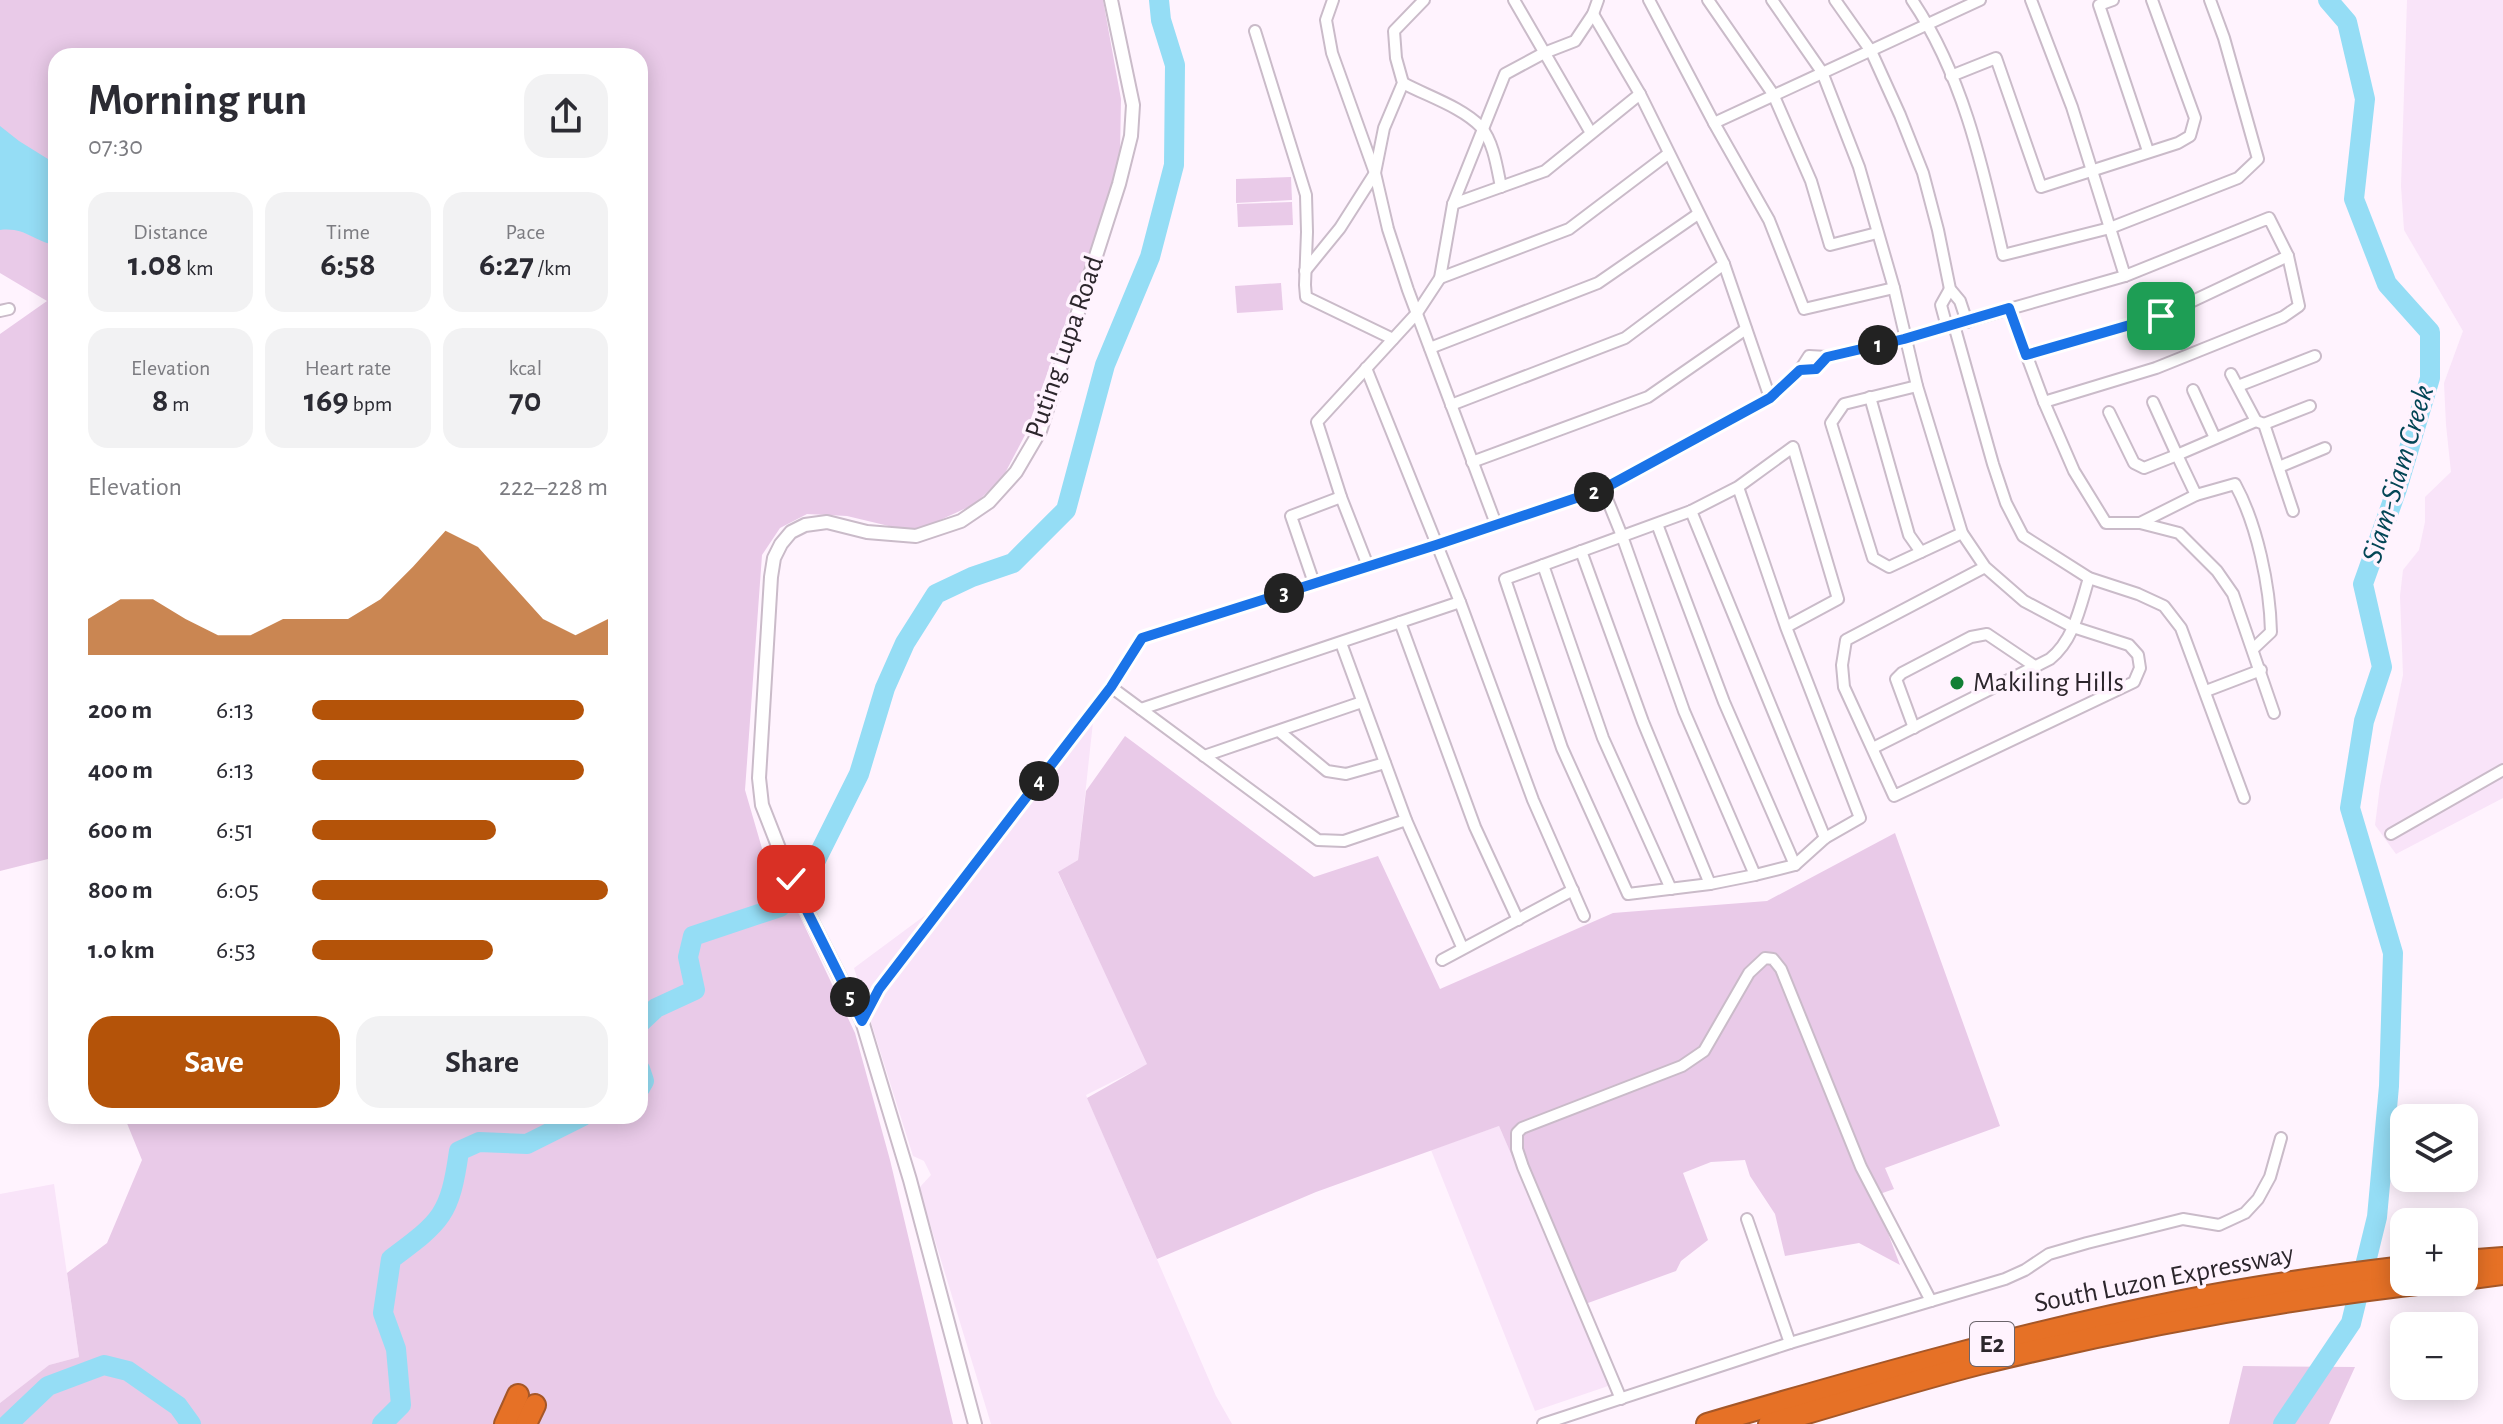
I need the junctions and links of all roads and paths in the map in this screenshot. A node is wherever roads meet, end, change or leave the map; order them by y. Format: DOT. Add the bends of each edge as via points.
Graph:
graph roads {
  1 [pos="1111,0"];
  2 [pos="1333,0"];
  3 [pos="1424,0"];
  4 [pos="1514,0"];
  5 [pos="1598,0"];
  6 [pos="1649,0"];
  7 [pos="1708,0"];
  8 [pos="1772,0"];
  9 [pos="1835,0"];
  10 [pos="1912,0"];
  11 [pos="1980,0"];
  12 [pos="2031,0"];
  13 [pos="2113,0"];
  14 [pos="2152,0"];
  15 [pos="2210,0"];
  16 [pos="1593,14"];
  17 [pos="1928,22"];
  18 [pos="1255,31"];
  19 [pos="1871,51"];
  20 [pos="1544,53"];
  21 [pos="1822,72"];
  22 [pos="1951,76"];
  23 [pos="1403,83"];
  24 [pos="1640,94"];
  25 [pos="1773,94"];
  26 [pos="1714,123"];
  27 [pos="1483,129"];
  28 [pos="1591,133"];
  29 [pos="2148,151"];
  30 [pos="1668,154"];
  31 [pos="2092,171"];
  32 [pos="1375,173"];
  33 [pos="1501,187"];
  34 [pos="1453,204"];
  35 [pos="1698,214"];
  36 [pos="2110,228"];
  37 [pos="1877,233"];
  38 [pos="2288,256"];
  39 [pos="1724,264"];
  40 [pos="1305,271"];
  41 [pos="2125,276"];
  42 [pos="1440,278"];
  43 [pos="1894,288"];
  44 [pos="1950,289"];
  45 [pos="2009,308"];
  46 [pos="1417,313"];
  47 [pos="1967,322"];
  48 [pos="1951,326"];
  49 [pos="1746,329"];
  50 [pos="1393,339"];
  51 [pos="1904,339"];
  52 [pos="1430,348"];
  53 [pos="2026,355"];
  54 [pos="2315,356"];
  55 [pos="1366,368"];
  56 [pos="2231,374"];
  57 [pos="1917,386"];
  58 [pos="2238,386"];
  59 [pos="2193,390"];
  60 [pos="1870,397"];
  61 [pos="1770,398"];
  62 [pos="2044,402"];
  63 [pos="2153,402"];
  64 [pos="1451,405"];
  65 [pos="2310,406"];
  66 [pos="2109,412"];
  67 [pos="2260,422"];
  68 [pos="2215,438"];
  69 [pos="2325,448"];
  70 [pos="2177,455"];
  71 [pos="1472,462"];
  72 [pos="2279,467"];
  73 [pos="1738,487"];
  74 [pos="1603,489"];
  75 [pos="2196,495"];
  76 [pos="1341,497"];
  77 [pos="1691,511"];
  78 [pos="2293,511"];
  79 [pos="2140,523"];
  80 [pos="1496,524"];
  81 [pos="1657,524"];
  82 [pos="1962,533"];
  83 [pos="1622,536"];
  84 [pos="1436,545"];
  85 [pos="1581,551"];
  86 [pos="1921,552"];
  87 [pos="1543,565"];
  88 [pos="1368,566"];
  89 [pos="1985,567"];
  90 [pos="2089,578"];
  91 [pos="1314,583"];
  92 [pos="1460,602"];
  93 [pos="1400,622"];
  94 [pos="1786,627"];
  95 [pos="2073,627"];
  96 [pos="1341,643"];
  97 [pos="2253,649"];
  98 [pos="2036,667"];
  99 [pos="2261,670"];
  100 [pos="1111,687"];
  101 [pos="2206,691"];
  102 [pos="1362,702"];
  103 [pos="1141,709"];
  104 [pos="2274,713"];
  105 [pos="1914,728"];
  106 [pos="1280,732"];
  107 [pos="1873,748"];
  108 [pos="1204,756"];
  109 [pos="1385,763"];
  110 [pos="2503,770"];
  111 [pos="2244,798"];
  112 [pos="1406,820"];
  113 [pos="2391,834"];
  114 [pos="1825,838"];
  115 [pos="1795,865"];
  116 [pos="1755,875"];
  117 [pos="1710,884"];
  118 [pos="1671,889"];
  119 [pos="1573,890"];
  120 [pos="1584,916"];
  121 [pos="1518,920"];
  122 [pos="1462,947"];
  123 [pos="1442,960"];
  124 [pos="862,1021"];
  125 [pos="2281,1138"];
  126 [pos="1747,1219"];
  127 [pos="2503,1258"];
  128 [pos="2478,1260"];
  129 [pos="2503,1274"];
  130 [pos="2390,1277"];
  131 [pos="2478,1277"];
  132 [pos="2390,1280"];
  133 [pos="1931,1301"];
  134 [pos="1790,1343"];
  135 [pos="1621,1399"];
  136 [pos="505,1424"];
  137 [pos="526,1424"];
  138 [pos="975,1424"];
  139 [pos="1543,1424"];
  140 [pos="1707,1424"];
  141 [pos="1769,1424"];
  1 -- 124 [label="street, Puting Lupa Road" via="1133,105 1131,136 1040,431 1016,472 989,502 961,521 916,536 827,522 805,525 791,532 774,558 759,778 762,805 791,879"];
  2 -- 32 [label="street" via="1326,20 1332,53"];
  3 -- 23 [label="street" via="1394,31"];
  4 -- 20 [label="street"];
  5 -- 16 [label="street"];
  6 -- 26 [label="street"];
  7 -- 25 [label="street"];
  8 -- 21 [label="street"];
  9 -- 19 [label="street"];
  10 -- 17 [label="street"];
  11 -- 17 [label="street"];
  12 -- 31 [label="street"];
  13 -- 29 [label="street" via="2099,5"];
  14 -- 29 [label="street" via="2195,118 2190,136"];
  15 -- 36 [label="street" via="2258,159 2238,178"];
  16 -- 20 [label="street" via="1575,41"];
  16 -- 24 [label="street"];
  17 -- 19 [label="street"];
  17 -- 22 [label="street"];
  18 -- 40 [label="street" via="1306,195"];
  19 -- 21 [label="street"];
  19 -- 44 [label="street" via="1923,173"];
  20 -- 27 [label="street" via="1505,74"];
  20 -- 28 [label="street"];
  21 -- 25 [label="street"];
  21 -- 37 [label="street" via="1859,167"];
  22 -- 31 [label="street" via="1996,58 2041,187"];
  22 -- 36 [label="street" via="1979,149 2003,255"];
  23 -- 27 [label="street" via="1464,113"];
  23 -- 32 [label="street" via="1384,128"];
  24 -- 28 [label="street"];
  24 -- 30 [label="street"];
  25 -- 26 [label="street"];
  25 -- 37 [label="street" via="1811,181 1830,245"];
  26 -- 43 [label="street" via="1769,220 1804,309"];
  27 -- 33 [label="street"];
  27 -- 34 [label="street"];
  28 -- 33 [label="street" via="1545,171"];
  29 -- 31 [label="street"];
  30 -- 35 [label="street"];
  30 -- 42 [label="street" via="1569,229"];
  31 -- 36 [label="street"];
  32 -- 40 [label="street"];
  32 -- 46 [label="street"];
  33 -- 34 [label="street"];
  34 -- 42 [label="street"];
  35 -- 39 [label="street"];
  35 -- 52 [label="street" via="1598,283"];
  36 -- 41 [label="street"];
  37 -- 43 [label="street"];
  38 -- 41 [label="street" via="2269,218"];
  38 -- 53 [label="street" via="2161,316"];
  38 -- 62 [label="street" via="2299,306 2283,317 2156,368"];
  39 -- 49 [label="street"];
  39 -- 64 [label="street" via="1625,338"];
  40 -- 50 [label="street" via="1306,297"];
  41 -- 45 [label="street"];
  42 -- 46 [label="street"];
  43 -- 51 [label="street"];
  44 -- 47 [label="street"];
  44 -- 48 [label="street" via="1941,305"];
  45 -- 47 [label="street"];
  45 -- 53 [label="street"];
  46 -- 50 [label="street"];
  46 -- 52 [label="street"];
  47 -- 48 [label="street"];
  48 -- 51 [label="street"];
  48 -- 90 [label="street" via="2006,503 2023,536"];
  49 -- 61 [label="street"];
  49 -- 71 [label="street" via="1648,397"];
  50 -- 55 [label="street"];
  51 -- 57 [label="street"];
  51 -- 61 [label="street" via="1827,357 1809,356"];
  52 -- 64 [label="street"];
  53 -- 62 [label="street"];
  54 -- 58 [label="street"];
  55 -- 76 [label="street" via="1317,422"];
  55 -- 84 [label="street"];
  56 -- 58 [label="street"];
  57 -- 60 [label="street"];
  57 -- 82 [label="street"];
  58 -- 67 [label="street"];
  59 -- 68 [label="street"];
  60 -- 86 [label="street" via="1909,535"];
  60 -- 86 [label="street" via="1844,404 1831,423 1873,558 1889,567"];
  61 -- 74 [label="street"];
  62 -- 79 [label="street" via="2074,471 2106,523"];
  63 -- 70 [label="street"];
  64 -- 71 [label="street"];
  65 -- 67 [label="street"];
  66 -- 70 [label="street" via="2139,467"];
  67 -- 68 [label="street"];
  67 -- 72 [label="street"];
  68 -- 70 [label="street"];
  69 -- 72 [label="street"];
  70 -- 75 [label="street"];
  71 -- 80 [label="street"];
  72 -- 78 [label="street"];
  73 -- 77 [label="street"];
  73 -- 94 [label="street"];
  73 -- 94 [label="street" via="1793,447 1838,599"];
  74 -- 80 [label="street"];
  74 -- 83 [label="street"];
  75 -- 79 [label="street"];
  75 -- 97 [label="street" via="2235,484 2245,503 2270,597 2271,632"];
  76 -- 88 [label="street"];
  76 -- 91 [label="street" via="1291,516"];
  77 -- 81 [label="street"];
  77 -- 114 [label="street"];
  79 -- 97 [label="street" via="2179,533 2217,571 2233,594"];
  80 -- 84 [label="street"];
  81 -- 83 [label="street"];
  81 -- 115 [label="street" via="1724,702"];
  82 -- 86 [label="street"];
  82 -- 89 [label="street"];
  83 -- 85 [label="street"];
  83 -- 116 [label="street" via="1684,711"];
  84 -- 88 [label="street"];
  84 -- 92 [label="street"];
  85 -- 87 [label="street"];
  85 -- 117 [label="street"];
  87 -- 118 [label="street" via="1603,738"];
  87 -- 118 [label="street" via="1505,579 1562,748 1628,894"];
  88 -- 91 [label="street"];
  89 -- 95 [label="street" via="2024,601"];
  89 -- 107 [label="street" via="1846,640 1844,687"];
  90 -- 95 [label="street"];
  90 -- 101 [label="street" via="2164,606 2181,628"];
  91 -- 100 [label="street" via="1142,638"];
  92 -- 93 [label="street"];
  92 -- 119 [label="street" via="1533,800"];
  93 -- 96 [label="street"];
  93 -- 121 [label="street" via="1475,827"];
  94 -- 114 [label="street" via="1860,818"];
  95 -- 98 [label="street" via="2062,649"];
  95 -- 107 [label="street" via="2129,645 2140,668 2134,682 1894,796"];
  96 -- 102 [label="street"];
  96 -- 103 [label="street"];
  97 -- 99 [label="street"];
  98 -- 105 [label="street"];
  98 -- 105 [label="street" via="1987,634 1971,637 1896,679"];
  99 -- 101 [label="street"];
  99 -- 104 [label="street"];
  100 -- 103 [label="street"];
  100 -- 124 [label="street" via="879,989"];
  101 -- 111 [label="street"];
  102 -- 106 [label="street"];
  102 -- 109 [label="street"];
  103 -- 108 [label="street"];
  105 -- 107 [label="street"];
  106 -- 108 [label="street"];
  106 -- 109 [label="street" via="1327,771 1346,774"];
  108 -- 112 [label="street" via="1318,840 1344,841"];
  109 -- 112 [label="street"];
  110 -- 113 [label="street"];
  112 -- 122 [label="street"];
  114 -- 115 [label="street"];
  115 -- 116 [label="street"];
  116 -- 117 [label="street"];
  117 -- 118 [label="street"];
  119 -- 120 [label="street"];
  119 -- 121 [label="street"];
  121 -- 122 [label="street"];
  122 -- 123 [label="street"];
  124 -- 138 [label="street"];
  125 -- 133 [label="street" via="2270,1177 2245,1213 2219,1225 2183,1219 2087,1243 2049,1254 2005,1279"];
  126 -- 134 [label="street"];
  127 -- 128 [label="highway"];
  129 -- 131 [label="highway"];
  130 -- 140 [label="highway, South Luzon Expressway / E2" via="2281,1283 2096,1319"];
  132 -- 141 [label="highway, South Luzon Expressway / E2" via="1978,1365"];
  133 -- 134 [label="street"];
  133 -- 135 [label="street" via="1861,1167 1781,969 1765,958 1749,973 1695,1058 1517,1133 1523,1167"];
  134 -- 135 [label="street"];
  135 -- 139 [label="street"];
  136 -- 137 [label="highway" via="527,1400"];
}
